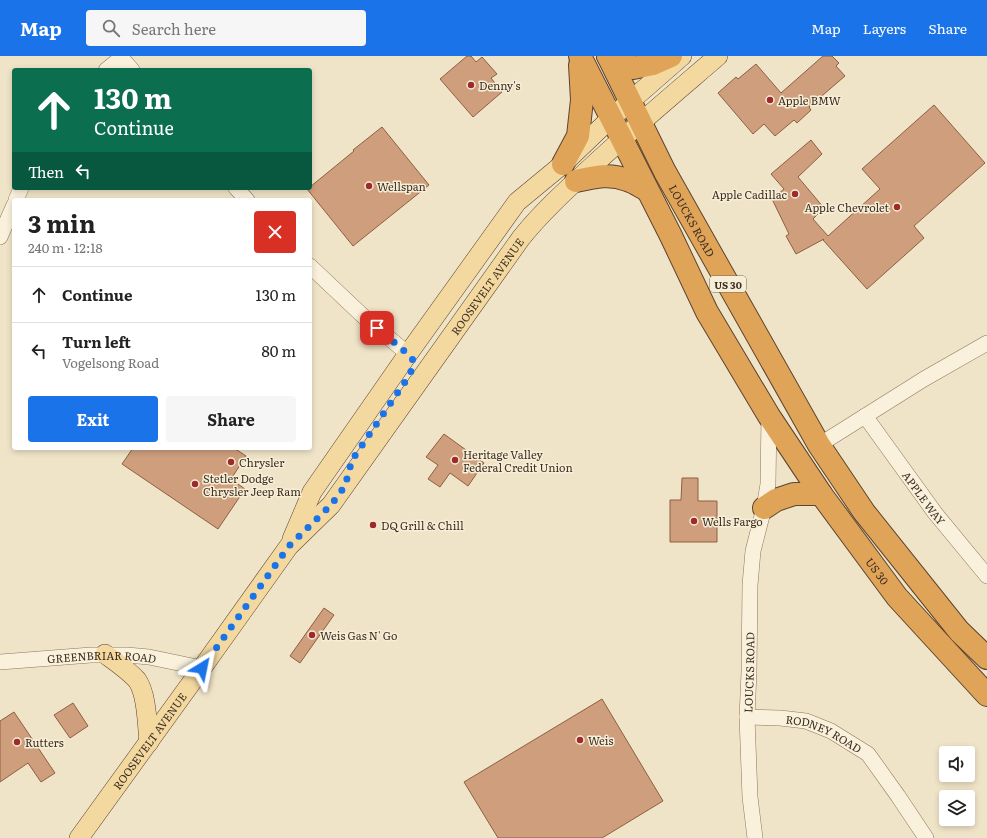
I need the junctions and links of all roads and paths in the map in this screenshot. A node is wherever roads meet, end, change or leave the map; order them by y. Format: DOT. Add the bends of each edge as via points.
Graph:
graph roads {
  1 [pos="579,56"];
  2 [pos="608,56"];
  3 [pos="671,56"];
  4 [pos="682,56"];
  5 [pos="718,56"];
  6 [pos="121,57"];
  7 [pos="108,68"];
  8 [pos="130,68"];
  9 [pos="630,102"];
  10 [pos="611,118"];
  11 [pos="640,123"];
  12 [pos="621,139"];
  13 [pos="563,164"];
  14 [pos="576,181"];
  15 [pos="238,190"];
  16 [pos="647,190"];
  17 [pos="245,198"];
  18 [pos="12,210"];
  19 [pos="0,237"];
  20 [pos="312,268"];
  21 [pos="987,343"];
  22 [pos="408,354"];
  23 [pos="769,416"];
  24 [pos="865,416"];
  25 [pos="818,445"];
  26 [pos="345,486"];
  27 [pos="821,494"];
  28 [pos="764,508"];
  29 [pos="289,546"];
  30 [pos="987,576"];
  31 [pos="105,654"];
  32 [pos="987,658"];
  33 [pos="0,662"];
  34 [pos="202,668"];
  35 [pos="987,695"];
  36 [pos="747,717"];
  37 [pos="149,742"];
  38 [pos="79,838"];
  39 [pos="754,838"];
  40 [pos="926,838"];
  1 -- 10 [label="highway, US 30"];
  1 -- 13 [label="highway" via="582,100 578,136"];
  2 -- 3 [label="highway" via="633,68 654,64"];
  2 -- 9 [label="highway, LOUCKS ROAD / US 30"];
  4 -- 9 [label="main road, ROOSEVELT AVENUE"];
  5 -- 11 [label="main road, ROOSEVELT AVENUE"];
  6 -- 7 [label="street"];
  6 -- 8 [label="street"];
  9 -- 10 [label="main road, ROOSEVELT AVENUE"];
  9 -- 11 [label="highway, LOUCKS ROAD / US 30"];
  10 -- 12 [label="highway, US 30"];
  10 -- 13 [label="main road, ROOSEVELT AVENUE"];
  11 -- 12 [label="main road, ROOSEVELT AVENUE"];
  11 -- 25 [label="highway, LOUCKS ROAD / US 30"];
  12 -- 14 [label="main road, ROOSEVELT AVENUE"];
  12 -- 16 [label="highway, US 30"];
  13 -- 22 [label="main road, ROOSEVELT AVENUE" via="517,202"];
  14 -- 16 [label="highway" via="596,176 616,176"];
  14 -- 26 [label="main road, ROOSEVELT AVENUE" via="521,238"];
  15 -- 17 [label="street"];
  16 -- 23 [label="highway, US 30" via="707,312"];
  18 -- 19 [label="street"];
  20 -- 22 [label="street"];
  21 -- 24 [label="street"];
  22 -- 26 [label="main road" via="413,360 409,376 352,460"];
  22 -- 29 [label="main road, ROOSEVELT AVENUE" via="312,492"];
  23 -- 27 [label="highway, US 30 / US 30"];
  23 -- 28 [label="street, LOUCKS ROAD" via="768,484"];
  24 -- 25 [label="street"];
  24 -- 30 [label="street, APPLE WAY" via="934,513"];
  25 -- 32 [label="highway, US 30" via="864,512 959,631"];
  26 -- 29 [label="main road, ROOSEVELT AVENUE" via="331,505"];
  27 -- 28 [label="highway" via="794,494 776,500"];
  27 -- 35 [label="highway, US 30 / US 30" via="898,597"];
  28 -- 36 [label="street, LOUCKS ROAD" via="753,551 750,585"];
  29 -- 34 [label="main road, ROOSEVELT AVENUE"];
  31 -- 33 [label="street, GREENBRIAR ROAD"];
  31 -- 34 [label="street, GREENBRIAR ROAD" via="149,656"];
  31 -- 37 [label="main road" via="129,672 142,689"];
  34 -- 37 [label="main road, ROOSEVELT AVENUE"];
  36 -- 39 [label="street, LOUCKS ROAD"];
  36 -- 40 [label="street, RODNEY ROAD" via="806,721 831,730 868,754"];
  37 -- 38 [label="main road, ROOSEVELT AVENUE"];
}
